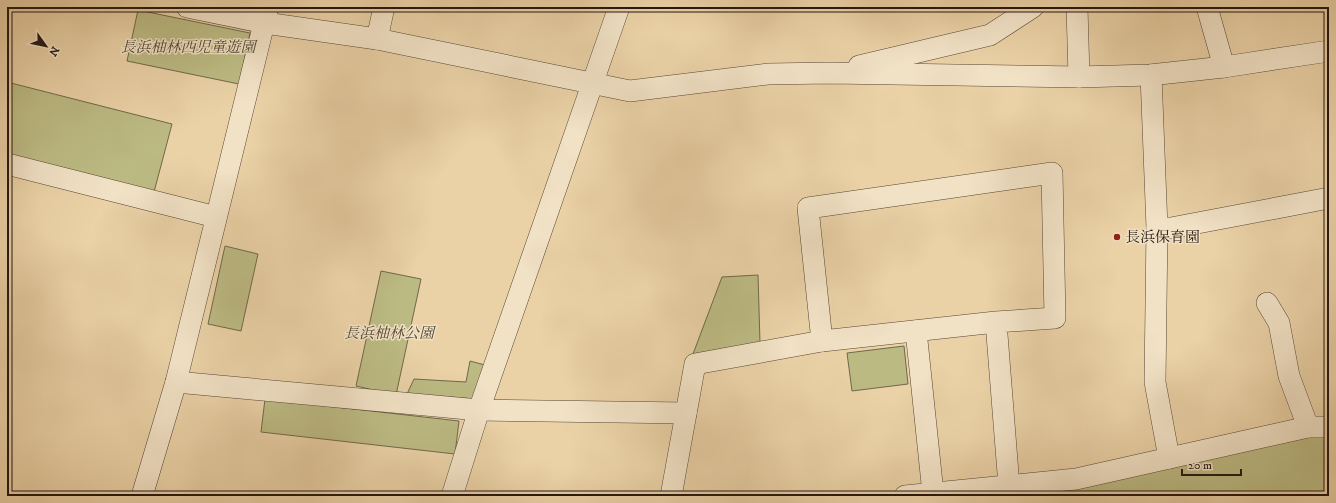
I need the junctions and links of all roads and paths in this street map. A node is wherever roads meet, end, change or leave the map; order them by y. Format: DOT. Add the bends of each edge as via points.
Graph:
graph roads {
  1 [pos="187,7"];
  2 [pos="384,7"];
  3 [pos="618,7"];
  4 [pos="1033,7"];
  5 [pos="1077,7"];
  6 [pos="1207,7"];
  7 [pos="267,15"];
  8 [pos="377,39"];
  9 [pos="1329,51"];
  10 [pos="1224,67"];
  11 [pos="830,73"];
  12 [pos="1151,75"];
  13 [pos="1080,76"];
  14 [pos="592,84"];
  15 [pos="7,164"];
  16 [pos="1329,198"];
  17 [pos="216,217"];
  18 [pos="1157,228"];
  19 [pos="1267,303"];
  20 [pos="996,322"];
  21 [pos="916,331"];
  22 [pos="822,341"];
  23 [pos="176,382"];
  24 [pos="479,410"];
  25 [pos="686,413"];
  26 [pos="1308,427"];
  27 [pos="1329,427"];
  28 [pos="1169,458"];
  29 [pos="1009,486"];
  30 [pos="933,493"];
  31 [pos="142,496"];
  32 [pos="452,496"];
  33 [pos="671,496"];
  34 [pos="905,496"];
  1 -- 7 [label="street"];
  2 -- 8 [label="street"];
  3 -- 14 [label="street"];
  4 -- 11 [label="street" via="990,35"];
  5 -- 13 [label="street"];
  6 -- 10 [label="street"];
  7 -- 8 [label="street"];
  7 -- 17 [label="street"];
  8 -- 14 [label="street"];
  9 -- 10 [label="street"];
  10 -- 12 [label="street"];
  11 -- 13 [label="street"];
  11 -- 14 [label="street" via="768,74 630,91"];
  12 -- 13 [label="street"];
  12 -- 18 [label="street"];
  14 -- 24 [label="street"];
  15 -- 17 [label="street"];
  16 -- 18 [label="street" via="1171,228"];
  17 -- 23 [label="street"];
  18 -- 28 [label="street" via="1156,382"];
  19 -- 26 [label="street" via="1279,323 1288,376"];
  20 -- 21 [label="street"];
  20 -- 22 [label="street" via="1055,318 1052,173 808,208"];
  20 -- 29 [label="street"];
  21 -- 22 [label="street"];
  21 -- 30 [label="street"];
  22 -- 25 [label="street" via="695,364"];
  23 -- 24 [label="street"];
  23 -- 31 [label="street"];
  24 -- 25 [label="street"];
  24 -- 32 [label="street"];
  25 -- 33 [label="street"];
  26 -- 27 [label="street"];
  26 -- 28 [label="street"];
  28 -- 29 [label="street" via="1076,479"];
  29 -- 30 [label="street"];
  30 -- 34 [label="street"];
}
